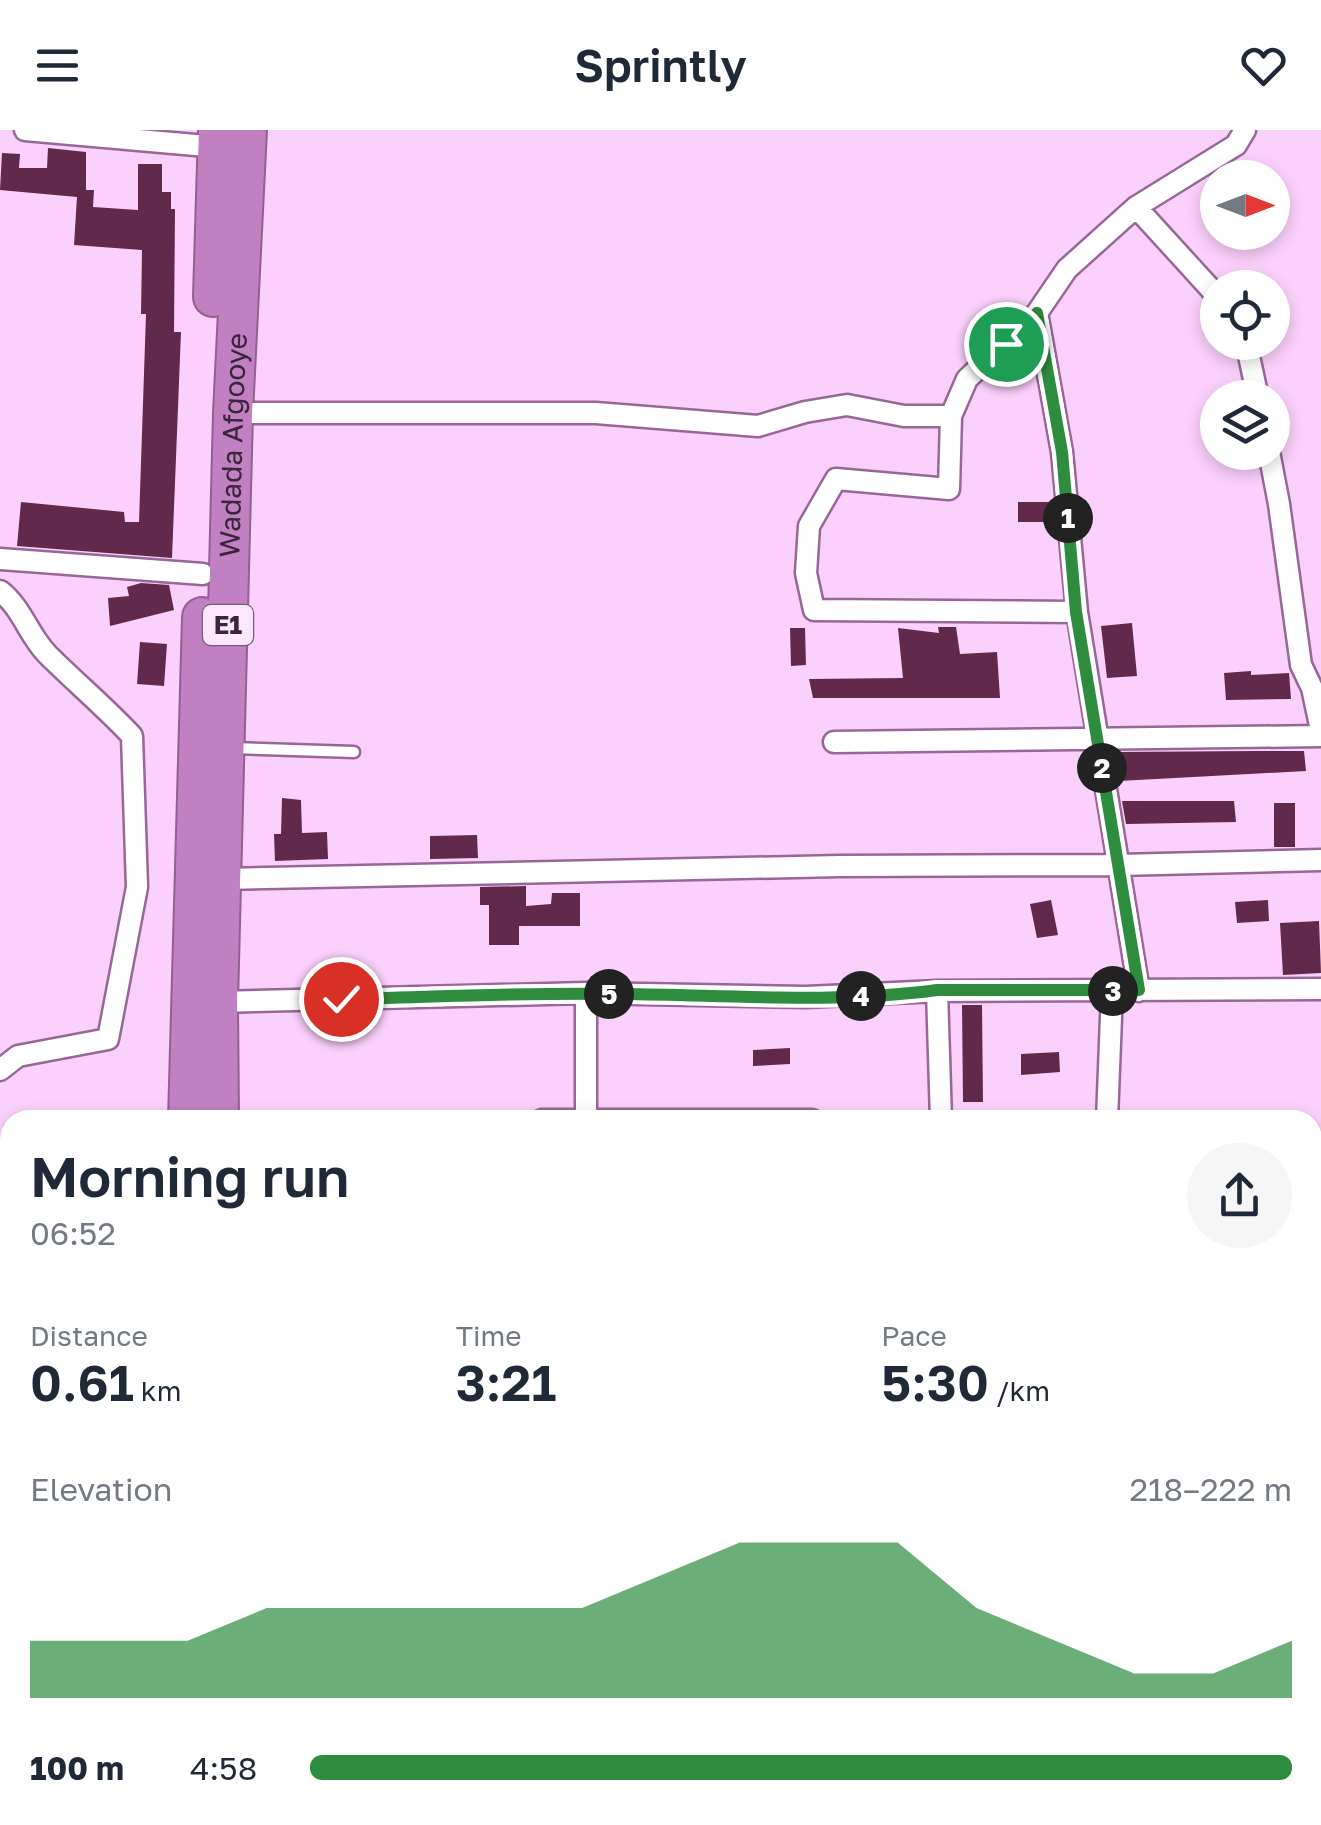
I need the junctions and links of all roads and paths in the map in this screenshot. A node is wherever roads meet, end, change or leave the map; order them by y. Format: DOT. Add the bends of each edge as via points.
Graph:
graph roads {
  1 [pos="25,130"];
  2 [pos="1245,130"];
  3 [pos="228,135"];
  4 [pos="1136,207"];
  5 [pos="1200,277"];
  6 [pos="1037,313"];
  7 [pos="232,413"];
  8 [pos="951,416"];
  9 [pos="1272,470"];
  10 [pos="0,559"];
  11 [pos="203,574"];
  12 [pos="0,591"];
  13 [pos="1076,612"];
  14 [pos="1321,733"];
  15 [pos="1097,737"];
  16 [pos="834,742"];
  17 [pos="226,748"];
  18 [pos="354,752"];
  19 [pos="1321,860"];
  20 [pos="1118,865"];
  21 [pos="223,880"];
  22 [pos="1321,989"];
  23 [pos="937,990"];
  24 [pos="1139,990"];
  25 [pos="1112,991"];
  26 [pos="586,993"];
  27 [pos="218,1002"];
  28 [pos="0,1070"];
  29 [pos="188,1110"];
  30 [pos="219,1110"];
  31 [pos="586,1110"];
  32 [pos="941,1110"];
  33 [pos="1107,1110"];
  1 -- 3 [label="street"];
  2 -- 4 [label="street" via="1236,145"];
  3 -- 7 [label="highway, Wadada Afgooye / E1"];
  3 -- 11 [label="highway, Wadada Afgooye / E1"];
  4 -- 5 [label="street"];
  4 -- 6 [label="street" via="1067,269"];
  6 -- 8 [label="street" via="967,380"];
  6 -- 13 [label="street" via="1062,452"];
  7 -- 8 [label="street" via="596,414 758,426 847,405"];
  7 -- 17 [label="highway, Wadada Afgooye / E1"];
  8 -- 13 [label="street" via="949,489 836,479 808,526 806,573 814,610"];
  9 -- 14 [label="street" via="1301,665"];
  10 -- 11 [label="street"];
  11 -- 29 [label="highway, Wadada Afgooye / E1"];
  12 -- 28 [label="street" via="15,602 44,651 132,736 136,887 108,1038 18,1056"];
  13 -- 15 [label="street"];
  14 -- 15 [label="street"];
  15 -- 16 [label="street"];
  15 -- 20 [label="street"];
  17 -- 18 [label="lane"];
  17 -- 21 [label="highway, Wadada Afgooye / E1"];
  19 -- 20 [label="street"];
  20 -- 21 [label="street"];
  20 -- 24 [label="street"];
  21 -- 27 [label="highway, Wadada Afgooye / E1"];
  22 -- 24 [label="street"];
  23 -- 25 [label="street"];
  23 -- 26 [label="street" via="806,997"];
  23 -- 32 [label="street"];
  24 -- 25 [label="street"];
  25 -- 33 [label="street"];
  26 -- 27 [label="street"];
  26 -- 31 [label="street"];
  27 -- 30 [label="highway, Wadada Afgooye / E1"];
}
